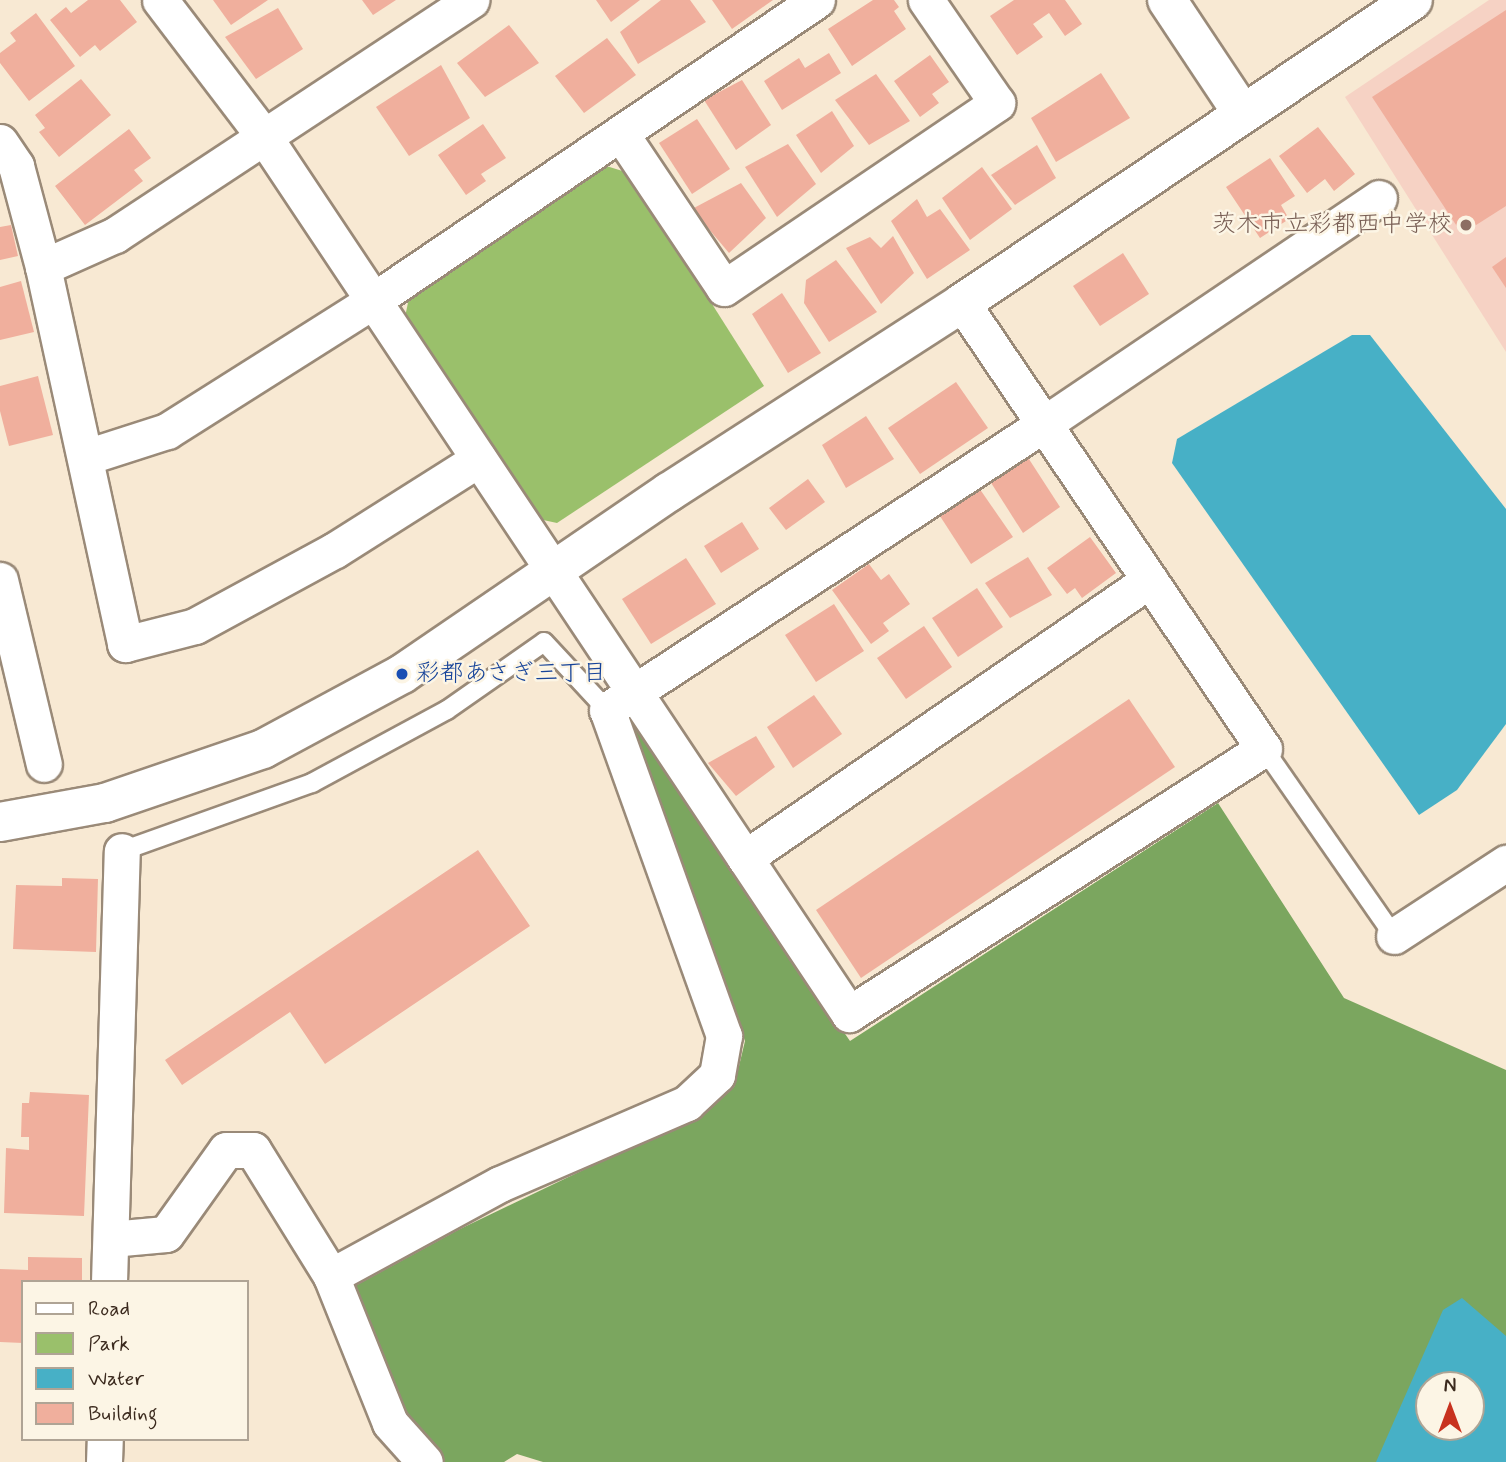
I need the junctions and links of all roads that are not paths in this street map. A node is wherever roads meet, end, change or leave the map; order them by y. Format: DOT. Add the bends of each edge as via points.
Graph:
graph roads {
  1 [pos="160,0"];
  2 [pos="472,0"];
  3 [pos="817,0"];
  4 [pos="926,0"];
  5 [pos="1167,0"];
  6 [pos="1412,0"];
  7 [pos="1242,113"];
  8 [pos="621,134"];
  9 [pos="265,138"];
  10 [pos="0,142"];
  11 [pos="1379,198"];
  12 [pos="43,267"];
  13 [pos="374,300"];
  14 [pos="962,303"];
  15 [pos="1044,424"];
  16 [pos="86,457"];
  17 [pos="479,458"];
  18 [pos="553,570"];
  19 [pos="0,580"];
  20 [pos="1150,580"];
  21 [pos="621,702"];
  22 [pos="1264,748"];
  23 [pos="44,764"];
  24 [pos="0,822"];
  25 [pos="122,851"];
  26 [pos="745,858"];
  27 [pos="1506,863"];
  28 [pos="1394,936"];
  29 [pos="110,1239"];
  30 [pos="331,1276"];
  31 [pos="109,1280"];
  32 [pos="105,1441"];
  33 [pos="104,1462"];
  34 [pos="425,1462"];
  1 -- 9 [label="street"];
  2 -- 9 [label="street"];
  3 -- 8 [label="street"];
  4 -- 8 [label="street" via="997,103 724,288"];
  5 -- 7 [label="street"];
  6 -- 7 [label="street"];
  7 -- 14 [label="street"];
  8 -- 13 [label="street"];
  9 -- 12 [label="street" via="115,235"];
  9 -- 13 [label="street"];
  10 -- 12 [label="street" via="16,166"];
  11 -- 15 [label="street"];
  12 -- 16 [label="street"];
  13 -- 16 [label="street" via="167,430"];
  13 -- 17 [label="street"];
  14 -- 15 [label="street"];
  14 -- 18 [label="street"];
  15 -- 20 [label="street"];
  15 -- 21 [label="street"];
  16 -- 17 [label="street" via="125,644 195,626 335,550"];
  17 -- 18 [label="street"];
  18 -- 21 [label="street"];
  18 -- 24 [label="street" via="402,674 263,748 105,803"];
  19 -- 23 [label="street"];
  20 -- 22 [label="street"];
  20 -- 26 [label="street"];
  21 -- 25 [label="lane" via="544,642 447,710 312,783"];
  21 -- 26 [label="street"];
  21 -- 30 [label="street" via="724,1035 717,1075 687,1103 500,1184"];
  22 -- 26 [label="street" via="849,1014"];
  22 -- 28 [label="lane"];
  25 -- 29 [label="street"];
  27 -- 28 [label="street"];
  29 -- 30 [label="street" via="166,1234 226,1150 253,1150"];
  29 -- 31 [label="street"];
  30 -- 34 [label="street" via="390,1423"];
  32 -- 33 [label="street"];
}
